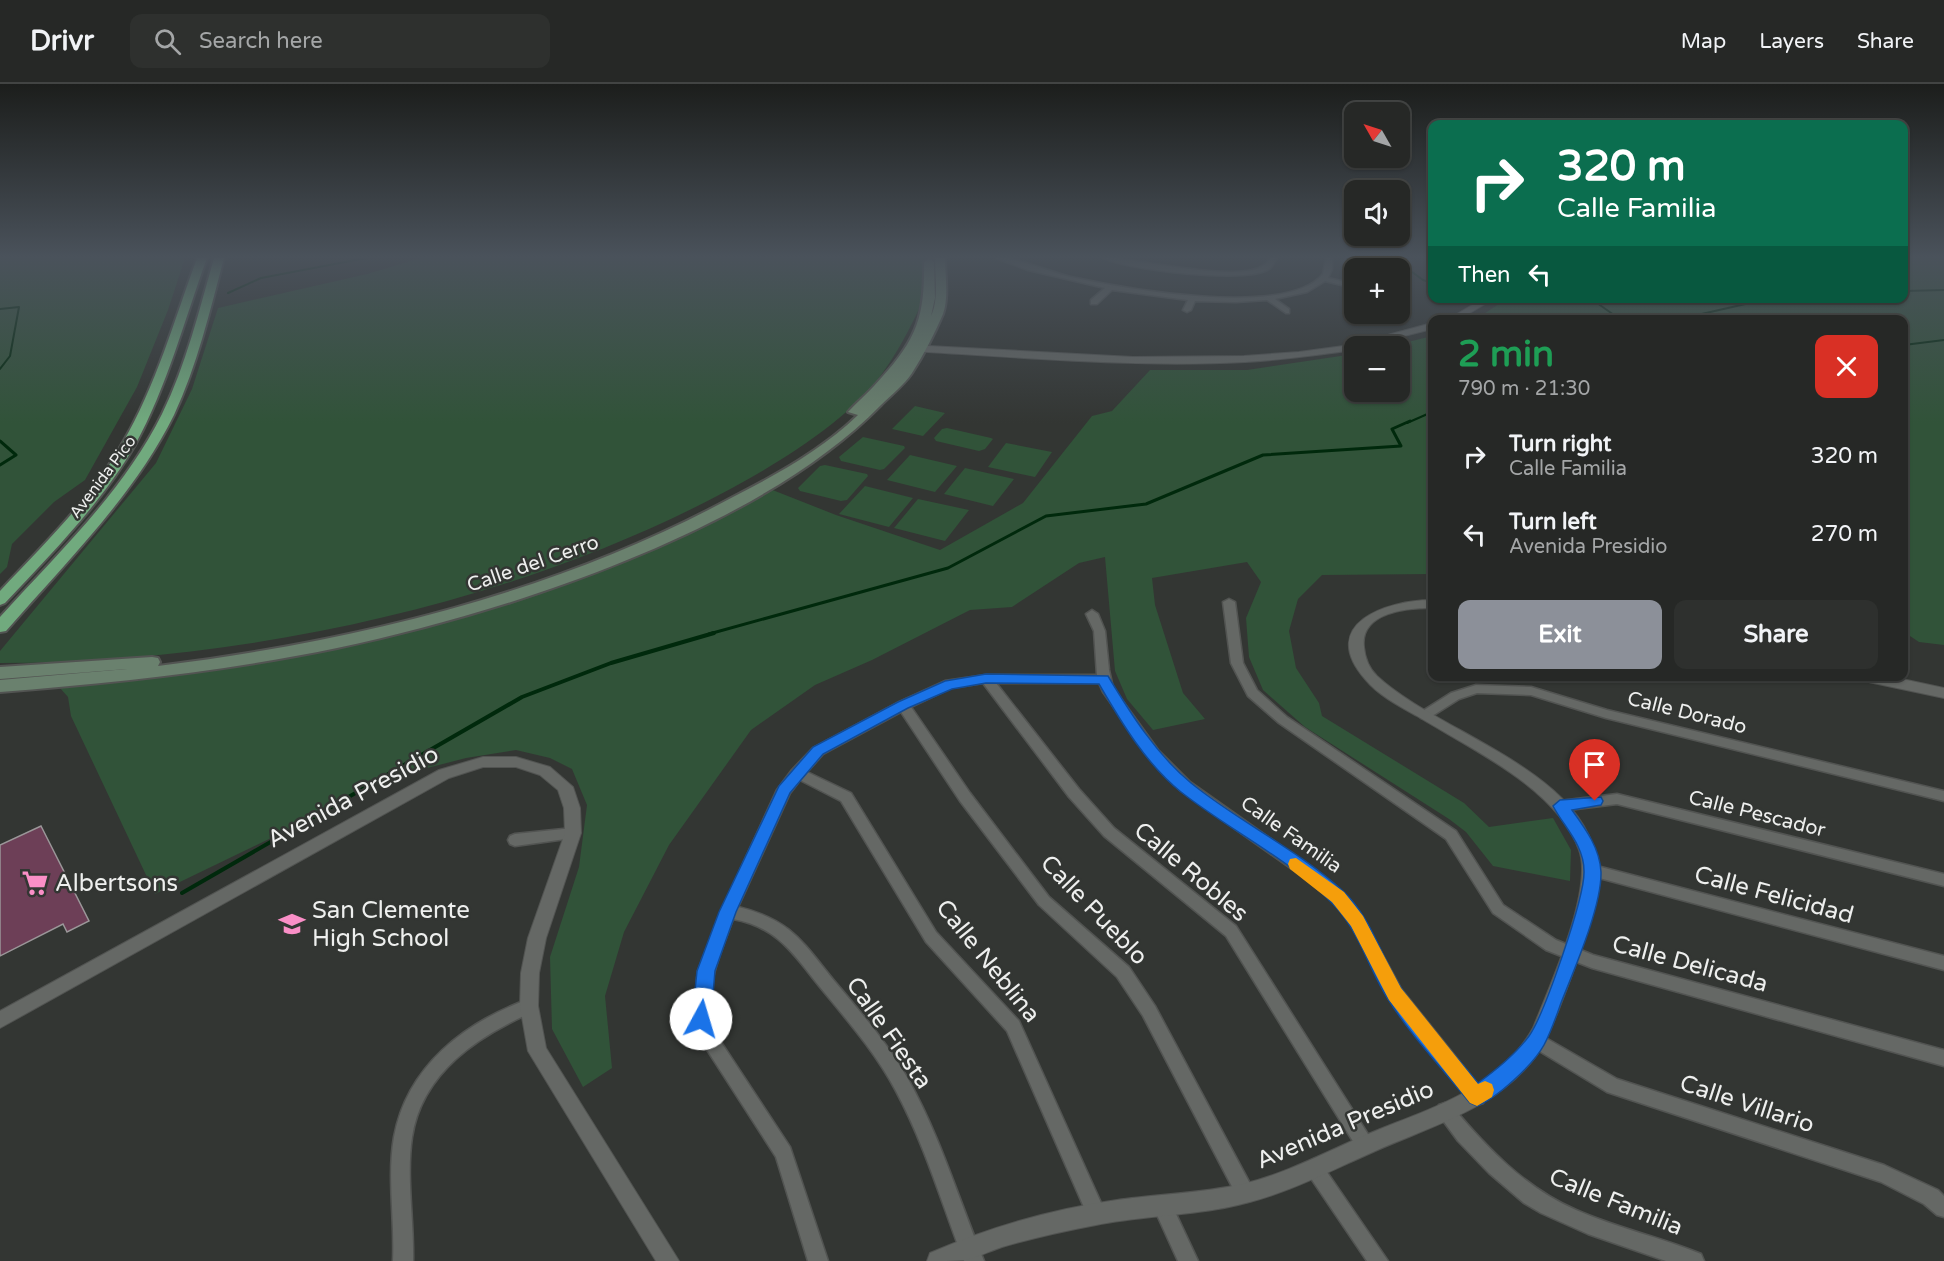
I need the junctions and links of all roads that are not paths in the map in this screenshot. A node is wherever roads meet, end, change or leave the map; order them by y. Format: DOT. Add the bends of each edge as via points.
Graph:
graph roads {
  1 [pos="181,313"];
  2 [pos="204,313"];
  3 [pos="927,313"];
  4 [pos="938,313"];
  5 [pos="1428,327"];
  6 [pos="1394,336"];
  7 [pos="916,348"];
  8 [pos="1344,348"];
  9 [pos="0,600"];
  10 [pos="1228,602"];
  11 [pos="1428,604"];
  12 [pos="1092,614"];
  13 [pos="0,627"];
  14 [pos="0,673"];
  15 [pos="986,679"];
  16 [pos="1103,679"];
  17 [pos="1888,681"];
  18 [pos="0,686"];
  19 [pos="1944,693"];
  20 [pos="903,705"];
  21 [pos="1425,715"];
  22 [pos="797,773"];
  23 [pos="1944,796"];
  24 [pos="1560,806"];
  25 [pos="573,833"];
  26 [pos="515,840"];
  27 [pos="1593,871"];
  28 [pos="1944,880"];
  29 [pos="728,912"];
  30 [pos="1572,953"];
  31 [pos="1944,963"];
  32 [pos="530,1006"];
  33 [pos="0,1020"];
  34 [pos="1537,1041"];
  35 [pos="1944,1058"];
  36 [pos="1477,1097"];
  37 [pos="1445,1111"];
  38 [pos="1365,1145"];
  39 [pos="1314,1168"];
  40 [pos="1246,1193"];
  41 [pos="1162,1206"];
  42 [pos="1944,1208"];
  43 [pos="1097,1214"];
  44 [pos="971,1254"];
  45 [pos="403,1261"];
  46 [pos="668,1261"];
  47 [pos="818,1261"];
  48 [pos="938,1261"];
  49 [pos="1188,1261"];
  50 [pos="1378,1261"];
  51 [pos="1694,1261"];
  1 -- 9 [label="highway, Avenida Pico" via="141,419 115,465 78,514"];
  2 -- 13 [label="highway, Avenida Pico" via="168,414 139,465"];
  3 -- 7 [label="main road, Calle del Cerro"];
  4 -- 7 [label="main road, Calle del Cerro"];
  5 -- 6 [label="street"];
  7 -- 8 [label="street" via="1194,360 1268,358"];
  7 -- 14 [label="main road, Calle del Cerro" via="867,400 779,467 652,534 564,567 433,609 279,643 136,663"];
  7 -- 18 [label="main road, Calle del Cerro" via="904,376 881,403 792,470 711,516 580,572 447,615 303,648 138,675"];
  10 -- 30 [label="street, Calle Delicada" via="1238,663 1252,693 1283,720 1451,835 1498,909 1551,945"];
  11 -- 21 [label="street, Avenida Presidio" via="1395,607 1374,615 1362,627 1355,644 1359,661 1374,681"];
  12 -- 16 [label="street, Calle Familia" via="1100,625"];
  15 -- 16 [label="street"];
  15 -- 20 [label="street" via="950,684"];
  15 -- 38 [label="street, Calle Robles" via="1109,832 1231,931"];
  16 -- 36 [label="street, Calle Familia" via="1153,753 1185,786 1338,897 1357,921 1395,994"];
  17 -- 19 [label="street"];
  20 -- 22 [label="street" via="818,751"];
  20 -- 40 [label="street, Calle Pueblo" via="964,797 1044,901 1123,972 1149,1011"];
  21 -- 23 [label="street, Calle Dorado" via="1455,696 1476,689 1531,691 1606,714"];
  21 -- 24 [label="street, Avenida Presidio" via="1530,778"];
  22 -- 29 [label="street" via="784,790"];
  22 -- 43 [label="street, Calle Neblina" via="846,797 931,937 1013,1026"];
  24 -- 27 [label="street, Avenida Presidio" via="1584,839"];
  24 -- 28 [label="street, Calle Pescador" via="1617,799"];
  25 -- 26 [label="street"];
  25 -- 32 [label="street, Avenida Presidio" via="537,938 530,973"];
  25 -- 33 [label="street, Avenida Presidio" via="572,808 565,787 545,771 516,762 483,762 444,774"];
  27 -- 30 [label="street, Avenida Presidio"];
  27 -- 31 [label="street, Calle Felicidad"];
  29 -- 44 [label="street, Calle Fiesta" via="761,919 793,941 881,1055 916,1113"];
  29 -- 47 [label="street" via="706,971 701,1019 708,1037 783,1153"];
  30 -- 34 [label="street, Avenida Presidio"];
  30 -- 35 [label="street, Calle Delicada"];
  32 -- 45 [label="street" via="509,1013 459,1045 438,1064 415,1098 402,1154"];
  32 -- 46 [label="street, Avenida Presidio" via="537,1051"];
  34 -- 36 [label="street, Avenida Presidio"];
  34 -- 42 [label="street, Calle Villario" via="1613,1086 1884,1174 1931,1197"];
  36 -- 37 [label="street, Avenida Presidio"];
  37 -- 38 [label="street, Avenida Presidio"];
  37 -- 51 [label="street, Calle Familia" via="1496,1168 1532,1197 1572,1217"];
  38 -- 39 [label="street, Avenida Presidio"];
  39 -- 40 [label="street, Avenida Presidio"];
  39 -- 50 [label="street"];
  40 -- 41 [label="street, Avenida Presidio"];
  41 -- 43 [label="street, Avenida Presidio"];
  41 -- 49 [label="street"];
  43 -- 44 [label="street, Avenida Presidio"];
  44 -- 48 [label="street, Avenida Presidio"];
}
